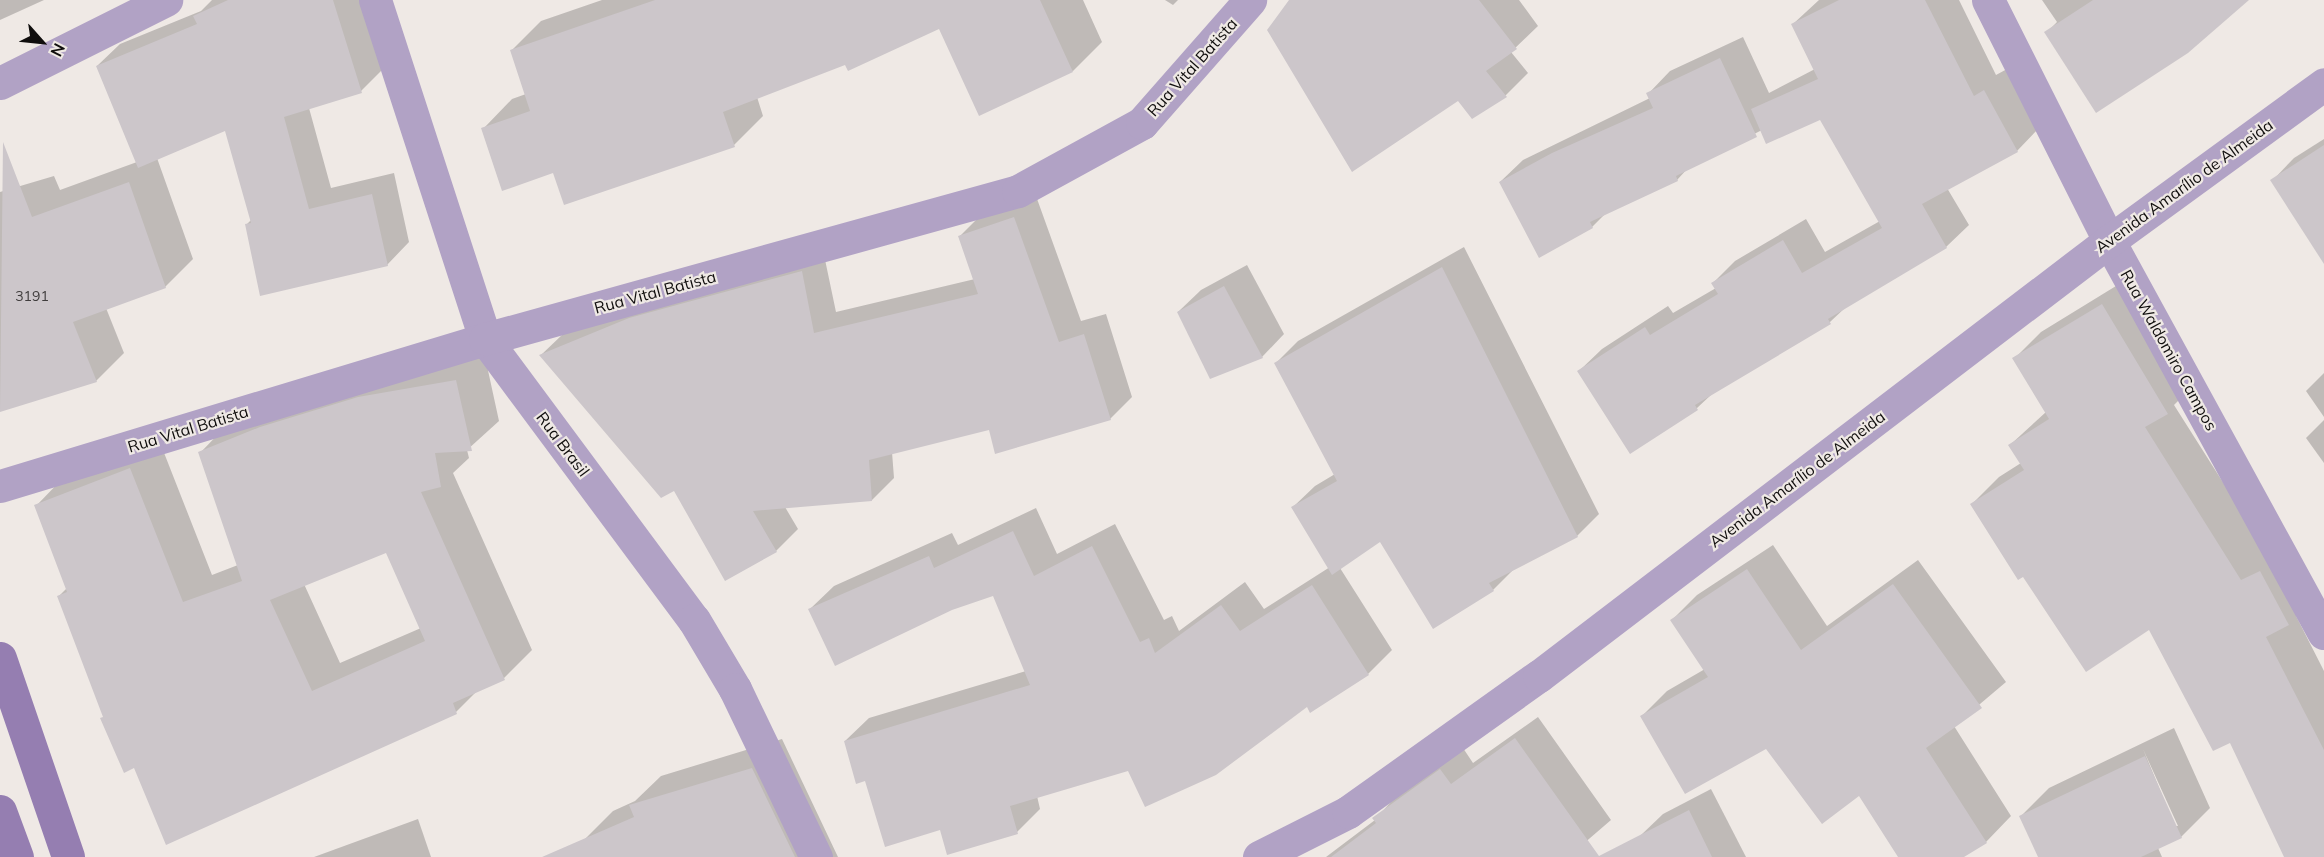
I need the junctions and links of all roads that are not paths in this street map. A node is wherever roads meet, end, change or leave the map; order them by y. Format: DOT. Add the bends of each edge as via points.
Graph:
graph roads {
  1 [pos="166,0"];
  2 [pos="375,0"];
  3 [pos="1250,0"];
  4 [pos="1988,0"];
  5 [pos="0,83"];
  6 [pos="2324,84"];
  7 [pos="2109,241"];
  8 [pos="485,339"];
  9 [pos="0,486"];
  10 [pos="2324,633"];
  11 [pos="0,658"];
  12 [pos="0,811"];
  13 [pos="17,857"];
  14 [pos="68,857"];
  15 [pos="816,857"];
  16 [pos="1258,857"];
  1 -- 5 [label="street"];
  2 -- 8 [label="street, Rua Brasil"];
  3 -- 8 [label="street, Rua Vital Batista" via="1142,123 1018,191"];
  4 -- 7 [label="street, Rua Waldomiro Campos"];
  6 -- 7 [label="street, Avenida Amarílio de Almeida"];
  7 -- 10 [label="street, Rua Waldomiro Campos"];
  7 -- 16 [label="street, Avenida Amarílio de Almeida" via="1530,683 1348,812"];
  8 -- 9 [label="street, Rua Vital Batista"];
  8 -- 15 [label="street, Rua Brasil" via="694,620 735,689"];
  11 -- 14 [label="main road"];
  12 -- 13 [label="main road"];
}
